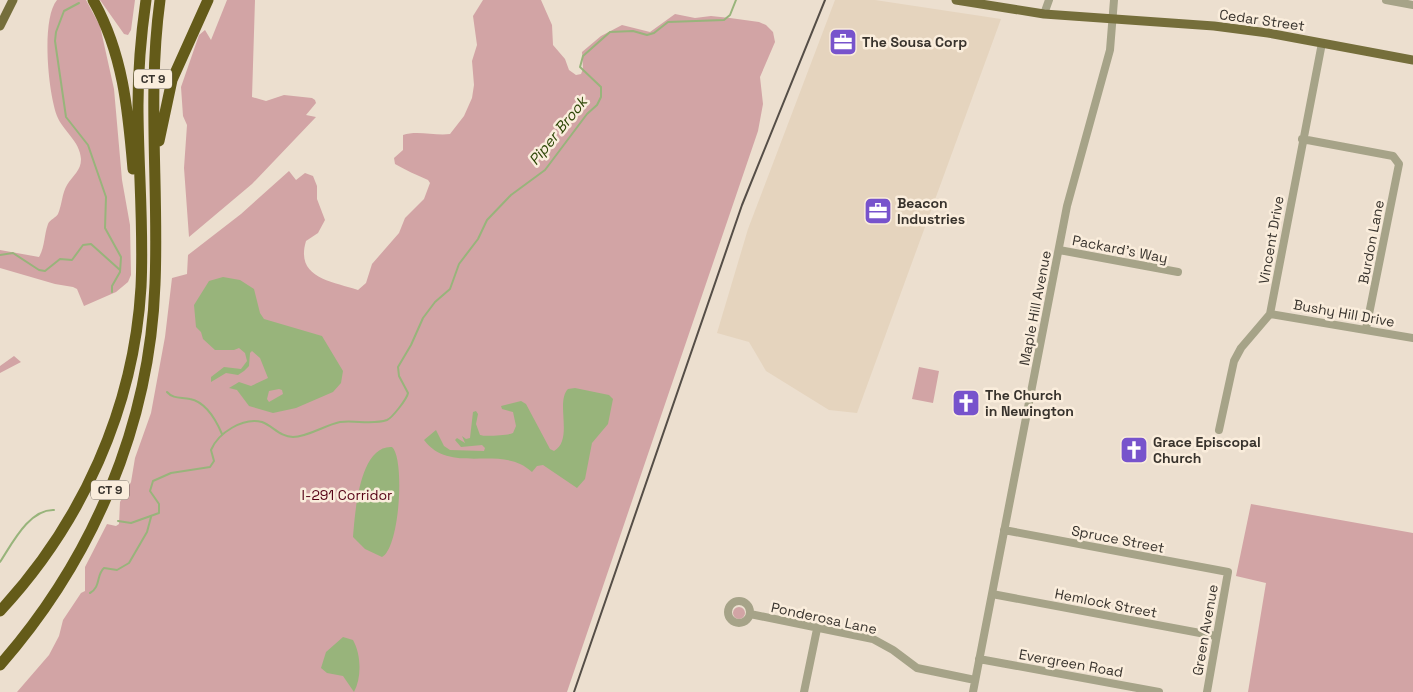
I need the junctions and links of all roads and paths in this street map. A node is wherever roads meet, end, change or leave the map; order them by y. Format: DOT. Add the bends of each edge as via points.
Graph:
graph roads {
  1 [pos="13,0"];
  2 [pos="93,0"];
  3 [pos="146,0"];
  4 [pos="160,0"];
  5 [pos="208,0"];
  6 [pos="956,0"];
  7 [pos="1049,0"];
  8 [pos="1114,0"];
  9 [pos="1386,0"];
  10 [pos="1413,5"];
  11 [pos="1044,14"];
  12 [pos="1113,20"];
  13 [pos="0,24"];
  14 [pos="1322,43"];
  15 [pos="1413,60"];
  16 [pos="1302,139"];
  17 [pos="154,159"];
  18 [pos="141,243"];
  19 [pos="1059,250"];
  20 [pos="1178,272"];
  21 [pos="1270,314"];
  22 [pos="1366,330"];
  23 [pos="1413,338"];
  24 [pos="1218,430"];
  25 [pos="1004,530"];
  26 [pos="1228,572"];
  27 [pos="992,594"];
  28 [pos="0,610"];
  29 [pos="750,614"];
  30 [pos="817,628"];
  31 [pos="1216,636"];
  32 [pos="979,659"];
  33 [pos="0,665"];
  34 [pos="975,680"];
  35 [pos="804,692"];
  36 [pos="973,692"];
  37 [pos="1159,692"];
  38 [pos="1207,692"];
  1 -- 13 [label="main road"];
  2 -- 18 [label="highway" via="108,31 122,76 136,222"];
  3 -- 18 [label="highway, CT 9" via="138,93"];
  4 -- 17 [label="highway, CT 9" via="154,69"];
  5 -- 17 [label="highway" via="172,80"];
  6 -- 11 [label="main road, Cedar Street"];
  7 -- 11 [label="street"];
  8 -- 12 [label="street, Maple Hill Avenue"];
  9 -- 10 [label="street"];
  11 -- 12 [label="main road, Cedar Street"];
  12 -- 14 [label="main road, Cedar Street" via="1214,26"];
  12 -- 19 [label="street, Maple Hill Avenue" via="1110,50 1067,206"];
  14 -- 15 [label="main road, Cedar Street"];
  14 -- 16 [label="street, Vincent Drive"];
  16 -- 21 [label="street, Vincent Drive"];
  16 -- 22 [label="street, Burdon Lane" via="1393,156 1399,164"];
  17 -- 33 [label="highway, CT 9" via="156,255 152,330 141,392 125,451 87,540 65,578 37,620"];
  18 -- 28 [label="highway, CT 9" via="136,335 124,388 100,460 57,538 27,580"];
  19 -- 20 [label="street, Packard's Way"];
  19 -- 25 [label="street, Maple Hill Avenue"];
  21 -- 22 [label="street, Bushy Hill Drive"];
  21 -- 24 [label="street" via="1234,361"];
  22 -- 23 [label="street, Bushy Hill Drive"];
  25 -- 26 [label="street, Spruce Street"];
  25 -- 27 [label="street, Maple Hill Avenue"];
  26 -- 31 [label="street, Green Avenue"];
  27 -- 31 [label="street, Hemlock Street"];
  27 -- 32 [label="street, Maple Hill Avenue"];
  29 -- 30 [label="street, Ponderosa Lane"];
  30 -- 34 [label="street, Ponderosa Lane" via="873,639 917,668"];
  30 -- 35 [label="street"];
  31 -- 38 [label="street, Green Avenue"];
  32 -- 34 [label="street, Maple Hill Avenue"];
  32 -- 37 [label="street, Evergreen Road"];
  34 -- 36 [label="street, Maple Hill Avenue"];
}
